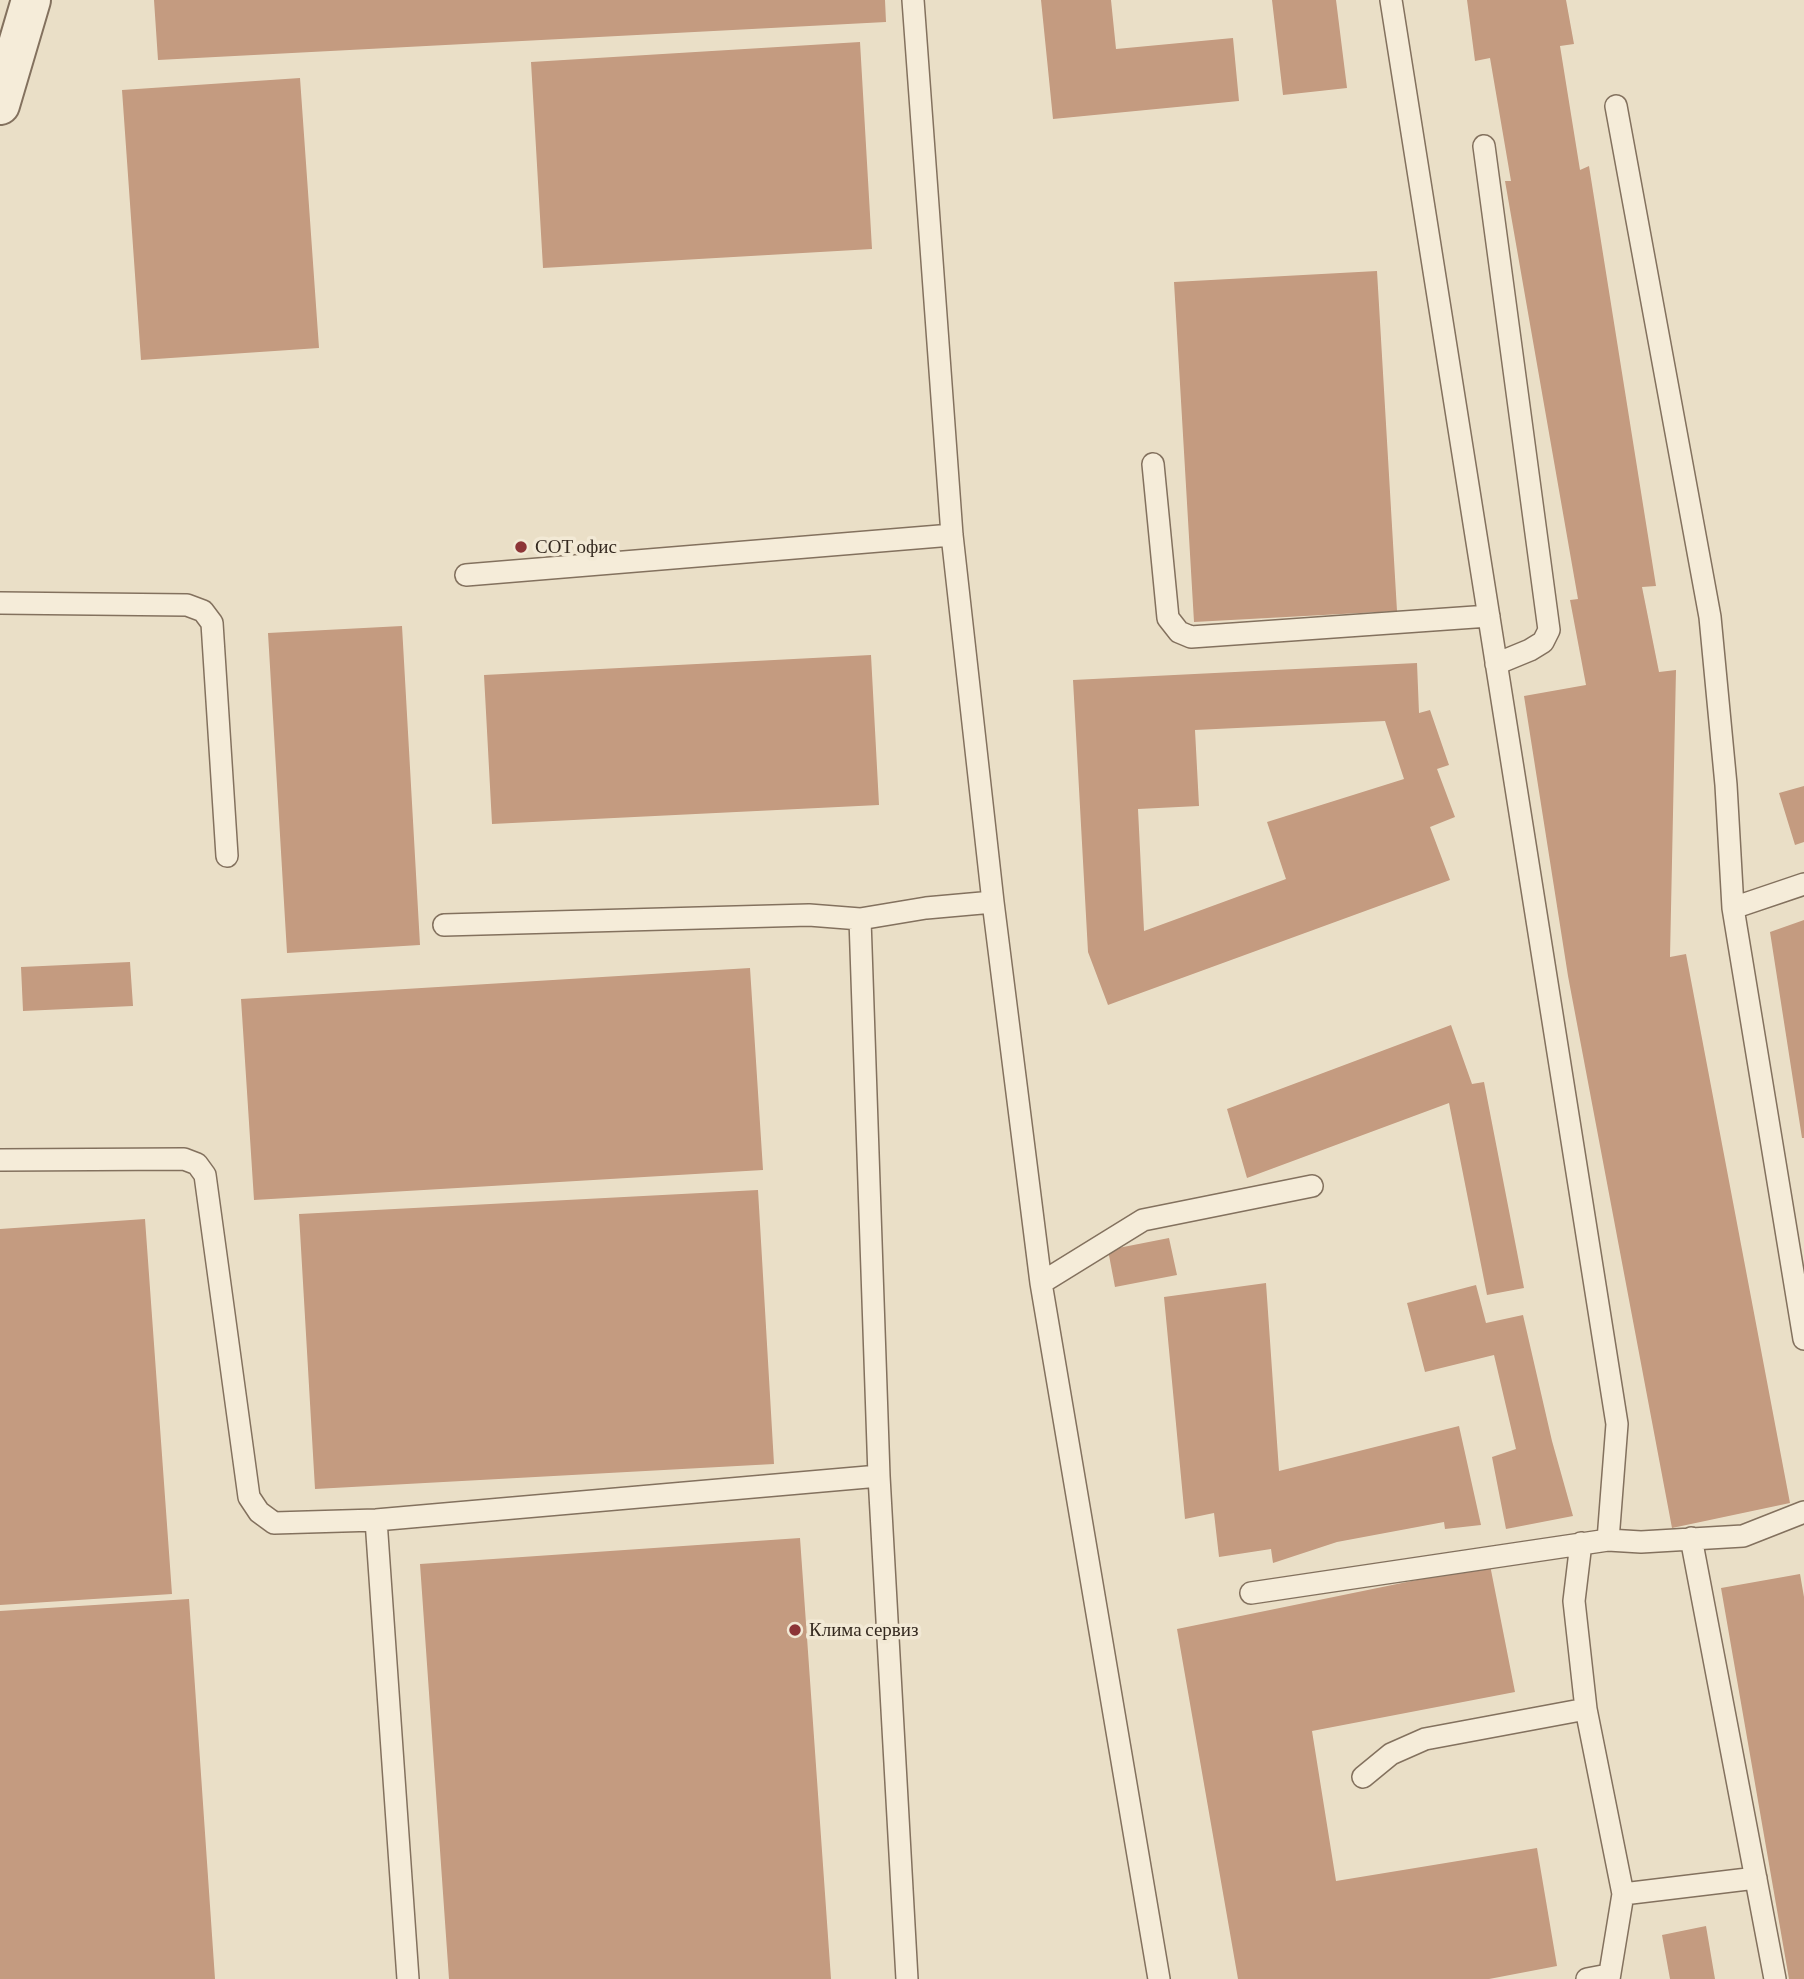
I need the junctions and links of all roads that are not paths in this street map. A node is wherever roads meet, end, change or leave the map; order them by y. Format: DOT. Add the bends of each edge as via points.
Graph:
graph roads {
  1 [pos="31,0"];
  2 [pos="913,0"];
  3 [pos="1391,0"];
  4 [pos="0,105"];
  5 [pos="1616,106"];
  6 [pos="1485,146"];
  7 [pos="1153,464"];
  8 [pos="951,535"];
  9 [pos="466,575"];
  10 [pos="0,603"];
  11 [pos="1489,616"];
  12 [pos="1496,664"];
  13 [pos="227,856"];
  14 [pos="1804,884"];
  15 [pos="993,902"];
  16 [pos="1733,908"];
  17 [pos="860,919"];
  18 [pos="444,925"];
  19 [pos="0,1160"];
  20 [pos="1312,1186"];
  21 [pos="1041,1283"];
  22 [pos="1804,1339"];
  23 [pos="879,1476"];
  24 [pos="1804,1513"];
  25 [pos="376,1520"];
  26 [pos="1691,1538"];
  27 [pos="1608,1540"];
  28 [pos="1581,1544"];
  29 [pos="1251,1593"];
  30 [pos="1586,1709"];
  31 [pos="1363,1777"];
  32 [pos="1756,1878"];
  33 [pos="1623,1894"];
  34 [pos="1609,1977"];
  35 [pos="408,1979"];
  36 [pos="907,1979"];
  37 [pos="1159,1979"];
  38 [pos="1587,1979"];
  39 [pos="1775,1979"];
  1 -- 4 [label="street"];
  2 -- 8 [label="lane"];
  3 -- 11 [label="lane"];
  5 -- 16 [label="lane" via="1710,617"];
  6 -- 12 [label="lane" via="1549,629 1543,642"];
  7 -- 11 [label="lane" via="1168,618 1179,632 1191,637"];
  8 -- 9 [label="lane"];
  8 -- 15 [label="lane"];
  10 -- 13 [label="lane" via="187,605 202,611 212,623"];
  11 -- 12 [label="lane"];
  12 -- 27 [label="lane" via="1617,1424"];
  14 -- 16 [label="lane"];
  15 -- 17 [label="lane"];
  15 -- 21 [label="lane"];
  16 -- 22 [label="lane"];
  17 -- 18 [label="lane" via="808,915"];
  17 -- 23 [label="lane"];
  19 -- 25 [label="lane" via="184,1159 197,1164 205,1175 249,1497 274,1523"];
  20 -- 21 [label="lane" via="1143,1220"];
  21 -- 37 [label="lane"];
  23 -- 25 [label="lane"];
  23 -- 36 [label="lane"];
  24 -- 26 [label="lane" via="1743,1536"];
  25 -- 35 [label="lane"];
  26 -- 27 [label="lane"];
  26 -- 32 [label="lane"];
  27 -- 28 [label="lane"];
  28 -- 29 [label="lane"];
  28 -- 30 [label="lane" via="1574,1601"];
  30 -- 31 [label="lane" via="1425,1739 1391,1754"];
  30 -- 33 [label="lane"];
  32 -- 33 [label="lane"];
  32 -- 39 [label="lane"];
  33 -- 34 [label="lane"];
  34 -- 38 [label="lane"];
}
